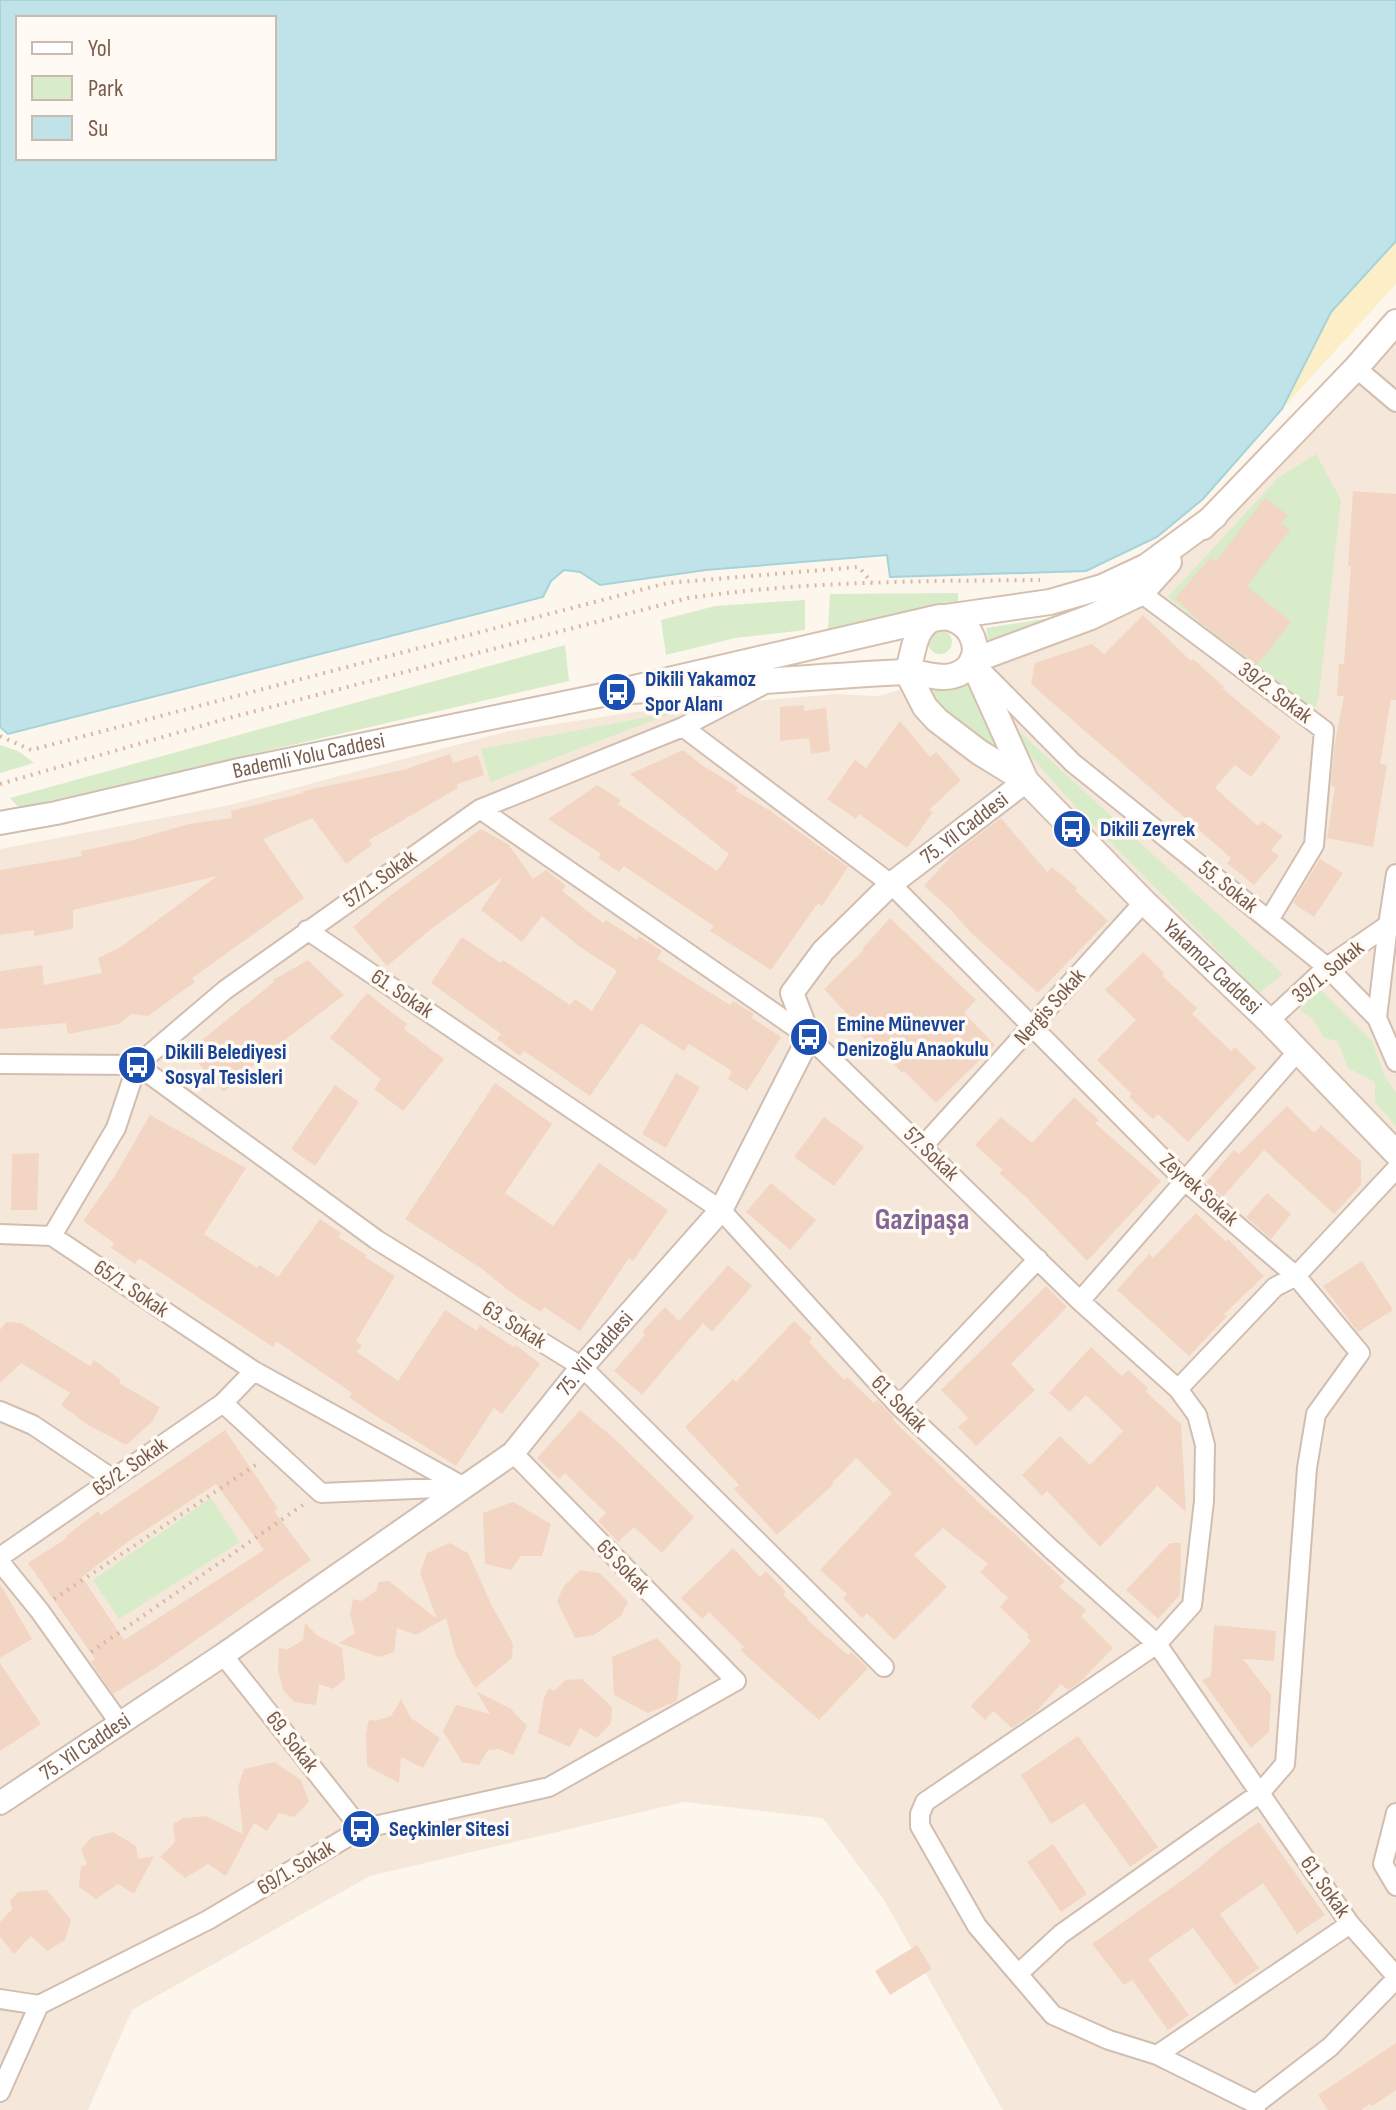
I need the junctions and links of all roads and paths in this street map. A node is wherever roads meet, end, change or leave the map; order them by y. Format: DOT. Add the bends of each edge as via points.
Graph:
graph roads {
  1 [pos="1396,322"];
  2 [pos="1356,368"];
  3 [pos="1396,402"];
  4 [pos="1215,516"];
  5 [pos="1043,580"];
  6 [pos="872,583"];
  7 [pos="1141,593"];
  8 [pos="940,617"];
  9 [pos="972,661"];
  10 [pos="911,662"];
  11 [pos="774,679"];
  12 [pos="617,692"];
  13 [pos="683,727"];
  14 [pos="0,736"];
  15 [pos="1026,781"];
  16 [pos="0,784"];
  17 [pos="480,809"];
  18 [pos="0,823"];
  19 [pos="1396,874"];
  20 [pos="891,884"];
  21 [pos="1144,902"];
  22 [pos="1269,920"];
  23 [pos="1388,925"];
  24 [pos="307,930"];
  25 [pos="1327,967"];
  26 [pos="1377,1018"];
  27 [pos="1269,1021"];
  28 [pos="1032,1027"];
  29 [pos="809,1037"];
  30 [pos="1298,1051"];
  31 [pos="1396,1062"];
  32 [pos="0,1064"];
  33 [pos="137,1065"];
  34 [pos="923,1146"];
  35 [pos="1396,1153"];
  36 [pos="1396,1169"];
  37 [pos="1186,1182"];
  38 [pos="721,1210"];
  39 [pos="0,1234"];
  40 [pos="52,1236"];
  41 [pos="1038,1259"];
  42 [pos="1296,1276"];
  43 [pos="1080,1301"];
  44 [pos="582,1367"];
  45 [pos="254,1371"];
  46 [pos="1178,1389"];
  47 [pos="223,1403"];
  48 [pos="899,1406"];
  49 [pos="0,1411"];
  50 [pos="276,1451"];
  51 [pos="513,1453"];
  52 [pos="113,1479"];
  53 [pos="464,1487"];
  54 [pos="321,1493"];
  55 [pos="0,1559"];
  56 [pos="39,1610"];
  57 [pos="1157,1644"];
  58 [pos="223,1655"];
  59 [pos="75,1662"];
  60 [pos="884,1667"];
  61 [pos="736,1681"];
  62 [pos="121,1725"];
  63 [pos="1260,1793"];
  64 [pos="0,1803"];
  65 [pos="1396,1813"];
  66 [pos="361,1829"];
  67 [pos="1396,1886"];
  68 [pos="1350,1924"];
  69 [pos="1018,1974"];
  70 [pos="1396,1977"];
  71 [pos="0,1999"];
  72 [pos="39,2005"];
  73 [pos="1157,2055"];
  74 [pos="0,2092"];
  75 [pos="1256,2107"];
  1 -- 2 [label="main road"];
  2 -- 3 [label="street"];
  2 -- 4 [label="main road"];
  4 -- 7 [label="main road"];
  4 -- 8 [label="main road" via="1147,566 1102,587 1050,602"];
  5 -- 6 [label="path"];
  6 -- 14 [label="path" via="859,567 667,583 31,750"];
  6 -- 16 [label="path" via="688,598 225,719"];
  7 -- 9 [label="main road"];
  7 -- 22 [label="street, 39/2. Sokak" via="1324,730 1314,845"];
  8 -- 9 [label="main road" via="966,626 975,642"];
  8 -- 10 [label="main road" via="919,629"];
  8 -- 12 [label="main road"];
  9 -- 10 [label="main road" via="953,676 933,675"];
  9 -- 15 [label="main road"];
  9 -- 22 [label="street, 55. Sokak" via="1073,763"];
  10 -- 11 [label="main road"];
  10 -- 15 [label="main road" via="925,707 937,720"];
  11 -- 12 [label="main road"];
  11 -- 13 [label="street, 57/1. Sokak"];
  12 -- 18 [label="street, Bademli Yolu Caddesi"];
  13 -- 17 [label="street, 57/1. Sokak"];
  13 -- 20 [label="street, Zeyrek Sokak"];
  15 -- 20 [label="street, 75. Yil Caddesi"];
  15 -- 21 [label="main road, Yakamoz Caddesi"];
  17 -- 24 [label="street, 57/1. Sokak"];
  17 -- 29 [label="street, 57. Sokak"];
  19 -- 23 [label="street, 39/1. Sokak"];
  20 -- 28 [label="street, Zeyrek Sokak"];
  20 -- 29 [label="street, 75. Yil Caddesi" via="823,951 792,993"];
  21 -- 27 [label="main road, Yakamoz Caddesi"];
  21 -- 28 [label="street, Nergis Sokak"];
  22 -- 25 [label="street, 55. Sokak"];
  23 -- 25 [label="street, 39/1. Sokak"];
  23 -- 26 [label="street, 39/1. Sokak"];
  24 -- 33 [label="street, 57/1. Sokak" via="225,990"];
  24 -- 38 [label="street, 61. Sokak"];
  25 -- 26 [label="street, 55. Sokak"];
  25 -- 27 [label="street, 39/1. Sokak"];
  26 -- 31 [label="street, 55. Sokak"];
  27 -- 30 [label="main road, Yakamoz Caddesi"];
  28 -- 34 [label="street, Nergis Sokak"];
  28 -- 37 [label="street, Zeyrek Sokak"];
  29 -- 34 [label="street, 57. Sokak"];
  29 -- 38 [label="street, 75. Yil Caddesi"];
  30 -- 35 [label="main road, Yakamoz Caddesi"];
  30 -- 37 [label="street"];
  32 -- 33 [label="street"];
  33 -- 40 [label="street" via="116,1128"];
  33 -- 44 [label="street, 63. Sokak" via="377,1240"];
  34 -- 41 [label="street, 57. Sokak"];
  36 -- 42 [label="street"];
  37 -- 42 [label="street, Zeyrek Sokak"];
  37 -- 43 [label="street"];
  38 -- 44 [label="street, 75. Yil Caddesi"];
  38 -- 48 [label="street, 61. Sokak"];
  39 -- 40 [label="street"];
  40 -- 45 [label="street, 65/1. Sokak"];
  41 -- 43 [label="street, 57. Sokak"];
  41 -- 48 [label="street"];
  42 -- 46 [label="street" via="1275,1287"];
  42 -- 63 [label="street, Zeyrek Sokak" via="1360,1353 1316,1414 1307,1468 1285,1764"];
  43 -- 46 [label="street, 57. Sokak"];
  44 -- 51 [label="street, 75. Yil Caddesi"];
  44 -- 60 [label="street, 63. Sokak"];
  45 -- 47 [label="street, 65/2. Sokak"];
  45 -- 53 [label="street, 65/1. Sokak"];
  46 -- 57 [label="street, 57. Sokak" via="1197,1415 1205,1445 1204,1501 1192,1605"];
  47 -- 50 [label="street"];
  47 -- 52 [label="street, 65/2. Sokak"];
  48 -- 57 [label="street, 61. Sokak"];
  49 -- 52 [label="street" via="33,1425"];
  50 -- 54 [label="street"];
  50 -- 56 [label="path"];
  51 -- 53 [label="street, 75. Yil Caddesi"];
  51 -- 61 [label="street, 65 Sokak"];
  52 -- 55 [label="street, 65/2. Sokak"];
  53 -- 54 [label="street"];
  53 -- 58 [label="street, 75. Yil Caddesi"];
  54 -- 59 [label="path"];
  55 -- 56 [label="street"];
  56 -- 59 [label="street"];
  57 -- 63 [label="street, 61. Sokak"];
  57 -- 69 [label="street, 57. Sokak" via="925,1802 920,1826 977,1926"];
  58 -- 62 [label="street, 75. Yil Caddesi"];
  58 -- 66 [label="street, 69. Sokak"];
  59 -- 62 [label="street"];
  61 -- 66 [label="street, 69/1. Sokak" via="549,1787"];
  62 -- 64 [label="street, 75. Yil Caddesi"];
  63 -- 68 [label="street, 61. Sokak"];
  63 -- 69 [label="street" via="1061,1934"];
  65 -- 67 [label="street" via="1383,1864"];
  66 -- 72 [label="street, 69/1. Sokak" via="208,1920"];
  68 -- 70 [label="street, 61. Sokak"];
  68 -- 73 [label="street"];
  69 -- 73 [label="street, 57. Sokak" via="1053,2015"];
  70 -- 75 [label="street" via="1330,2047"];
  71 -- 72 [label="street"];
  72 -- 74 [label="street"];
  73 -- 75 [label="street, 57. Sokak"];
}
